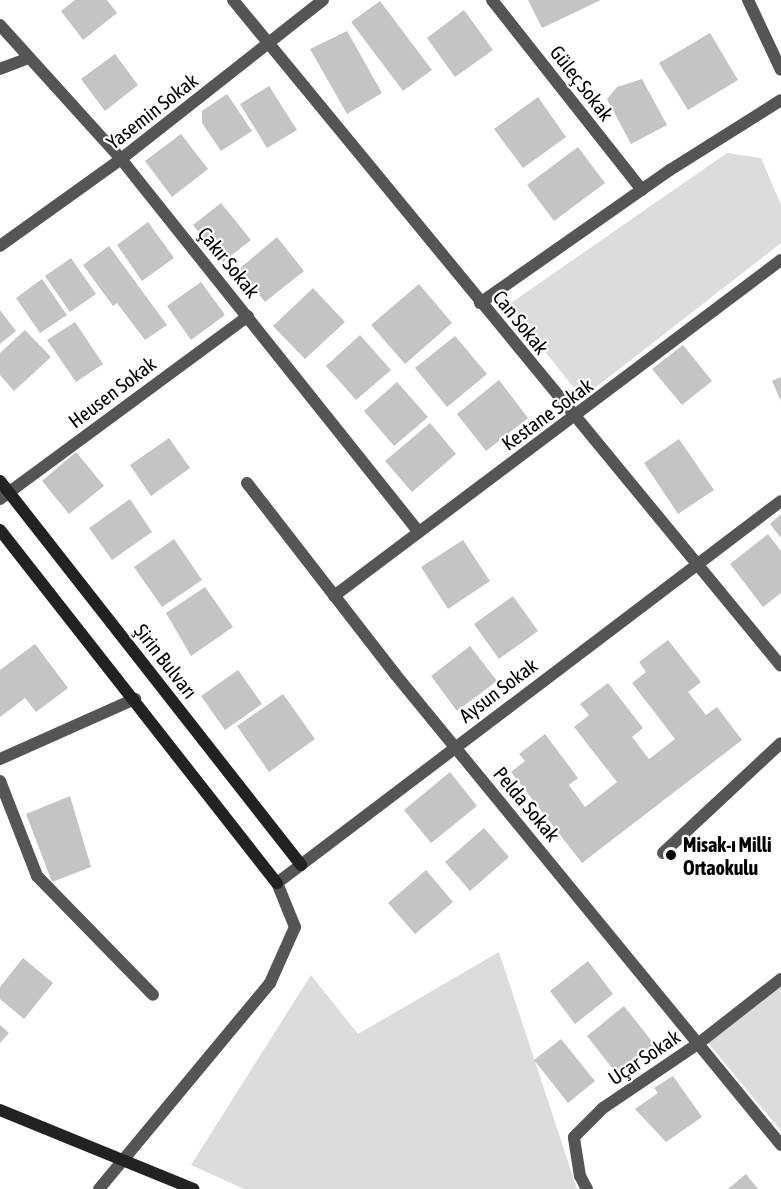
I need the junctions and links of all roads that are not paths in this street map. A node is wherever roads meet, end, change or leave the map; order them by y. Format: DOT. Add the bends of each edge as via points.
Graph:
graph roads {
  1 [pos="233,0"];
  2 [pos="323,0"];
  3 [pos="492,0"];
  4 [pos="748,0"];
  5 [pos="0,25"];
  6 [pos="268,44"];
  7 [pos="28,58"];
  8 [pos="0,69"];
  9 [pos="781,70"];
  10 [pos="781,100"];
  11 [pos="121,159"];
  12 [pos="642,190"];
  13 [pos="0,246"];
  14 [pos="781,260"];
  15 [pos="480,303"];
  16 [pos="248,316"];
  17 [pos="575,418"];
  18 [pos="0,481"];
  19 [pos="247,483"];
  20 [pos="5,496"];
  21 [pos="781,501"];
  22 [pos="0,530"];
  23 [pos="419,532"];
  24 [pos="698,566"];
  25 [pos="334,596"];
  26 [pos="781,666"];
  27 [pos="135,699"];
  28 [pos="781,743"];
  29 [pos="454,746"];
  30 [pos="0,759"];
  31 [pos="0,781"];
  32 [pos="663,853"];
  33 [pos="301,865"];
  34 [pos="277,883"];
  35 [pos="781,979"];
  36 [pos="153,995"];
  37 [pos="699,1043"];
  38 [pos="0,1110"];
  39 [pos="781,1146"];
  40 [pos="121,1161"];
  41 [pos="99,1189"];
  42 [pos="194,1189"];
  43 [pos="587,1189"];
  1 -- 6 [label="street, Can Sokak"];
  2 -- 6 [label="street, Yasemin Sokak"];
  3 -- 12 [label="street, Güleç Sokak"];
  4 -- 9 [label="street"];
  5 -- 7 [label="street, Çakır Sokak"];
  6 -- 11 [label="street, Yasemin Sokak"];
  6 -- 15 [label="street, Can Sokak"];
  7 -- 8 [label="street"];
  7 -- 11 [label="street, Çakır Sokak"];
  10 -- 12 [label="street"];
  11 -- 13 [label="street, Yasemin Sokak"];
  11 -- 16 [label="street, Çakır Sokak"];
  12 -- 15 [label="street"];
  14 -- 17 [label="street, Kestane Sokak"];
  15 -- 17 [label="street, Can Sokak"];
  16 -- 20 [label="street, Heusen Sokak"];
  16 -- 23 [label="street, Çakır Sokak"];
  17 -- 23 [label="street, Kestane Sokak"];
  17 -- 24 [label="street, Can Sokak"];
  18 -- 20 [label="main road, Şirin Bulvarı"];
  19 -- 25 [label="street, Pelda Sokak"];
  20 -- 33 [label="main road, Şirin Bulvarı"];
  21 -- 24 [label="street, Aysun Sokak"];
  22 -- 27 [label="main road"];
  23 -- 25 [label="street, Kestane Sokak"];
  24 -- 26 [label="street, Can Sokak"];
  24 -- 29 [label="street, Aysun Sokak"];
  25 -- 29 [label="street, Pelda Sokak"];
  27 -- 30 [label="street"];
  27 -- 34 [label="main road"];
  28 -- 32 [label="street"];
  29 -- 33 [label="street, Aysun Sokak"];
  29 -- 37 [label="street, Pelda Sokak"];
  31 -- 36 [label="street" via="37,876"];
  33 -- 34 [label="street, Aysun Sokak"];
  34 -- 40 [label="street" via="295,927 270,983"];
  35 -- 37 [label="street, Uçar Sokak"];
  37 -- 39 [label="street, Pelda Sokak"];
  37 -- 43 [label="street, Uçar Sokak" via="603,1108 574,1137 580,1176"];
  38 -- 40 [label="main road"];
  40 -- 41 [label="street"];
  40 -- 42 [label="main road"];
}
